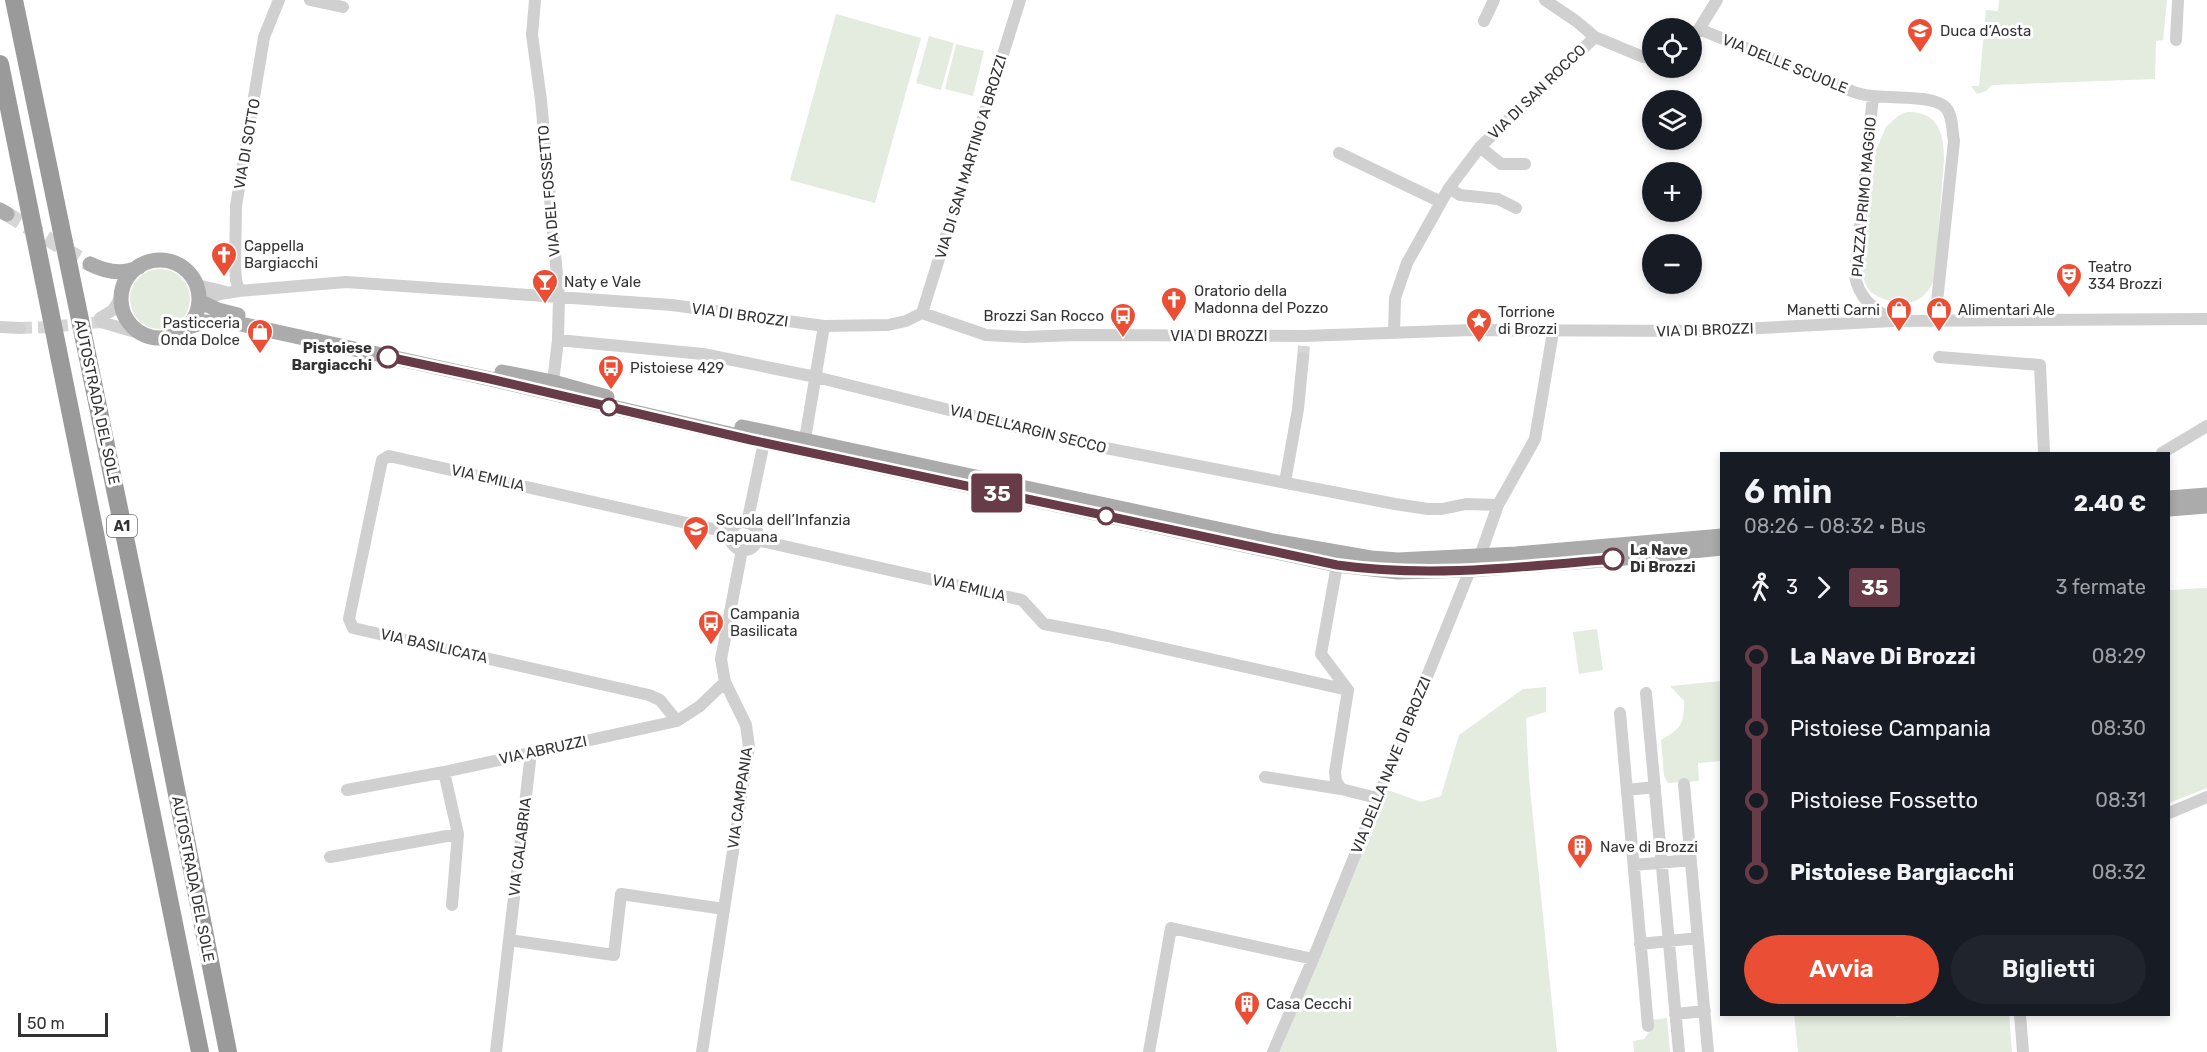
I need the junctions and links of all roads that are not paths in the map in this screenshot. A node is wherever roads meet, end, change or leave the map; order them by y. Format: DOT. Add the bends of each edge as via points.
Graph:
graph roads {
  1 [pos="14,0"];
  2 [pos="279,0"];
  3 [pos="310,0"];
  4 [pos="535,0"];
  5 [pos="1020,0"];
  6 [pos="1494,0"];
  7 [pos="1545,0"];
  8 [pos="1717,0"];
  9 [pos="2178,0"];
  10 [pos="343,7"];
  11 [pos="1484,21"];
  12 [pos="1702,22"];
  13 [pos="1702,36"];
  14 [pos="1595,37"];
  15 [pos="2176,40"];
  16 [pos="1642,57"];
  17 [pos="0,64"];
  18 [pos="1873,96"];
  19 [pos="1480,147"];
  20 [pos="1339,153"];
  21 [pos="1525,164"];
  22 [pos="1449,188"];
  23 [pos="1441,202"];
  24 [pos="1516,208"];
  25 [pos="139,267"];
  26 [pos="197,285"];
  27 [pos="239,291"];
  28 [pos="122,295"];
  29 [pos="559,297"];
  30 [pos="199,301"];
  31 [pos="922,314"];
  32 [pos="2207,319"];
  33 [pos="1892,321"];
  34 [pos="1935,321"];
  35 [pos="824,326"];
  36 [pos="0,327"];
  37 [pos="188,327"];
  38 [pos="20,328"];
  39 [pos="1553,332"];
  40 [pos="1394,333"];
  41 [pos="142,334"];
  42 [pos="558,340"];
  43 [pos="1304,346"];
  44 [pos="1939,357"];
  45 [pos="816,377"];
  46 [pos="553,382"];
  47 [pos="2207,426"];
  48 [pos="765,437"];
  49 [pos="805,439"];
  50 [pos="2044,452"];
  51 [pos="2165,452"];
  52 [pos="385,456"];
  53 [pos="1285,482"];
  54 [pos="2207,495"];
  55 [pos="2170,498"];
  56 [pos="1498,505"];
  57 [pos="2207,506"];
  58 [pos="2170,509"];
  59 [pos="747,523"];
  60 [pos="731,533"];
  61 [pos="1720,536"];
  62 [pos="758,540"];
  63 [pos="1720,548"];
  64 [pos="742,550"];
  65 [pos="1480,556"];
  66 [pos="1337,565"];
  67 [pos="1470,570"];
  68 [pos="725,682"];
  69 [pos="1348,690"];
  70 [pos="1646,693"];
  71 [pos="1620,713"];
  72 [pos="677,721"];
  73 [pos="531,753"];
  74 [pos="444,772"];
  75 [pos="1265,777"];
  76 [pos="1684,784"];
  77 [pos="1655,787"];
  78 [pos="1341,789"];
  79 [pos="347,790"];
  80 [pos="1627,790"];
  81 [pos="2207,797"];
  82 [pos="1377,798"];
  83 [pos="2170,813"];
  84 [pos="458,834"];
  85 [pos="330,857"];
  86 [pos="1691,860"];
  87 [pos="1662,862"];
  88 [pos="1634,865"];
  89 [pos="452,906"];
  90 [pos="724,909"];
  91 [pos="1698,938"];
  92 [pos="509,940"];
  93 [pos="1668,941"];
  94 [pos="1640,944"];
  95 [pos="1313,960"];
  96 [pos="1705,1011"];
  97 [pos="1675,1014"];
  98 [pos="2020,1016"];
  99 [pos="1648,1026"];
  100 [pos="200,1052"];
  101 [pos="228,1052"];
  102 [pos="496,1052"];
  103 [pos="702,1052"];
  104 [pos="1149,1052"];
  105 [pos="1273,1052"];
  106 [pos="1679,1052"];
  107 [pos="1708,1052"];
  108 [pos="2023,1052"];
  1 -- 101 [label="highway, AUTOSTRADA DEL SOLE / A1"];
  2 -- 27 [label="street, VIA DI SOTTO" via="264,38 236,206 235,266"];
  3 -- 10 [label="street"];
  4 -- 29 [label="street, VIA DEL FOSSETTO" via="532,35"];
  5 -- 31 [label="street, VIA DI SAN MARTINO A BROZZI"];
  6 -- 11 [label="street"];
  7 -- 14 [label="street"];
  8 -- 12 [label="street"];
  9 -- 15 [label="street"];
  13 -- 18 [label="street, VIA DELLE SCUOLE"];
  14 -- 16 [label="street"];
  14 -- 19 [label="street, VIA DI SAN ROCCO"];
  17 -- 100 [label="highway, AUTOSTRADA DEL SOLE / A1"];
  18 -- 33 [label="street, PIAZZA PRIMO MAGGIO" via="1855,276 1864,299"];
  18 -- 34 [label="street, PIAZZA PRIMO MAGGIO" via="1935,102 1950,113 1954,141"];
  19 -- 21 [label="street, VIA DI SAN ROCCO" via="1502,164"];
  19 -- 22 [label="street, VIA DI SAN ROCCO"];
  20 -- 23 [label="street"];
  22 -- 23 [label="street, VIA DI SAN ROCCO"];
  22 -- 24 [label="street" via="1460,195 1498,199"];
  23 -- 40 [label="street, VIA DI SAN ROCCO" via="1407,263 1394,304"];
  25 -- 26 [label="main road" via="150,261 169,261 186,269"];
  25 -- 28 [label="main road" via="128,277"];
  25 -- 28 [label="main road" via="116,272 90,264"];
  26 -- 27 [label="street, VIA DI BROZZI"];
  26 -- 30 [label="main road"];
  27 -- 29 [label="street, VIA DI BROZZI" via="346,282"];
  27 -- 30 [label="street, VIA DI BROZZI"];
  28 -- 41 [label="main road" via="126,318"];
  28 -- 41 [label="street" via="113,310 100,320"];
  29 -- 35 [label="street, VIA DI BROZZI" via="672,305"];
  29 -- 42 [label="street, VIA DEL FOSSETTO"];
  30 -- 37 [label="main road"];
  30 -- 46 [label="main road" via="227,313"];
  31 -- 35 [label="street, VIA DI BROZZI" via="888,325"];
  31 -- 43 [label="street, VIA DI BROZZI" via="996,336"];
  32 -- 34 [label="street, VIA DI BROZZI"];
  33 -- 34 [label="street, VIA DI BROZZI"];
  33 -- 39 [label="street, VIA DI BROZZI" via="1701,331"];
  35 -- 45 [label="street"];
  36 -- 38 [label="street"];
  37 -- 41 [label="main road" via="166,338"];
  37 -- 48 [label="main road" via="204,322 236,323"];
  39 -- 40 [label="street, VIA DI BROZZI"];
  39 -- 56 [label="street" via="1535,439"];
  40 -- 43 [label="street, VIA DI BROZZI"];
  42 -- 45 [label="street, VIA DELL'ARGIN SECCO" via="703,354"];
  42 -- 46 [label="street, VIA DEL FOSSETTO"];
  43 -- 53 [label="street"];
  44 -- 50 [label="street" via="2040,365"];
  45 -- 49 [label="street"];
  45 -- 53 [label="street, VIA DELL'ARGIN SECCO" via="1095,446"];
  46 -- 48 [label="main road"];
  47 -- 51 [label="street"];
  48 -- 49 [label="main road"];
  48 -- 59 [label="street"];
  48 -- 66 [label="main road"];
  49 -- 65 [label="main road" via="1338,554 1398,560"];
  52 -- 60 [label="street, VIA EMILIA"];
  52 -- 72 [label="street, VIA BASILICATA" via="349,619 353,627 649,695 660,700"];
  53 -- 56 [label="street, VIA DELL'ARGIN SECCO" via="1428,509"];
  54 -- 55 [label="main road"];
  56 -- 65 [label="street"];
  57 -- 58 [label="main road"];
  59 -- 60 [label="street" via="739,524"];
  59 -- 62 [label="street" via="757,531"];
  60 -- 64 [label="street" via="732,542"];
  61 -- 65 [label="main road"];
  62 -- 64 [label="street" via="750,549"];
  62 -- 69 [label="street, VIA EMILIA" via="1022,600 1044,624"];
  63 -- 67 [label="main road"];
  64 -- 68 [label="street, VIA CAMPANIA" via="722,649"];
  66 -- 67 [label="main road" via="1398,572"];
  66 -- 69 [label="street" via="1321,654"];
  67 -- 82 [label="street, VIA DELLA NAVE DI BROZZI"];
  68 -- 72 [label="street, VIA ABRUZZI"];
  68 -- 90 [label="street, VIA CAMPANIA" via="746,725 749,747"];
  69 -- 78 [label="street" via="1335,772"];
  70 -- 77 [label="street"];
  71 -- 80 [label="street"];
  72 -- 73 [label="street, VIA ABRUZZI"];
  73 -- 74 [label="street, VIA ABRUZZI"];
  73 -- 92 [label="street, VIA CALABRIA"];
  74 -- 79 [label="street, VIA ABRUZZI"];
  74 -- 84 [label="street"];
  75 -- 78 [label="street"];
  76 -- 86 [label="street"];
  77 -- 80 [label="street"];
  77 -- 87 [label="street"];
  78 -- 82 [label="street"];
  80 -- 88 [label="street"];
  81 -- 83 [label="street"];
  82 -- 95 [label="street, VIA DELLA NAVE DI BROZZI"];
  84 -- 85 [label="street"];
  84 -- 89 [label="street"];
  86 -- 87 [label="street"];
  86 -- 91 [label="street"];
  87 -- 88 [label="street"];
  87 -- 93 [label="street"];
  88 -- 94 [label="street"];
  90 -- 92 [label="street" via="621,894 614,955"];
  90 -- 103 [label="street, VIA CAMPANIA"];
  91 -- 93 [label="street"];
  91 -- 96 [label="street"];
  92 -- 102 [label="street, VIA CALABRIA"];
  93 -- 94 [label="street"];
  93 -- 97 [label="street"];
  94 -- 99 [label="street"];
  95 -- 104 [label="street" via="1172,928"];
  95 -- 105 [label="street, VIA DELLA NAVE DI BROZZI"];
  96 -- 97 [label="street"];
  96 -- 107 [label="street"];
  97 -- 106 [label="street"];
  98 -- 108 [label="street"];
}
